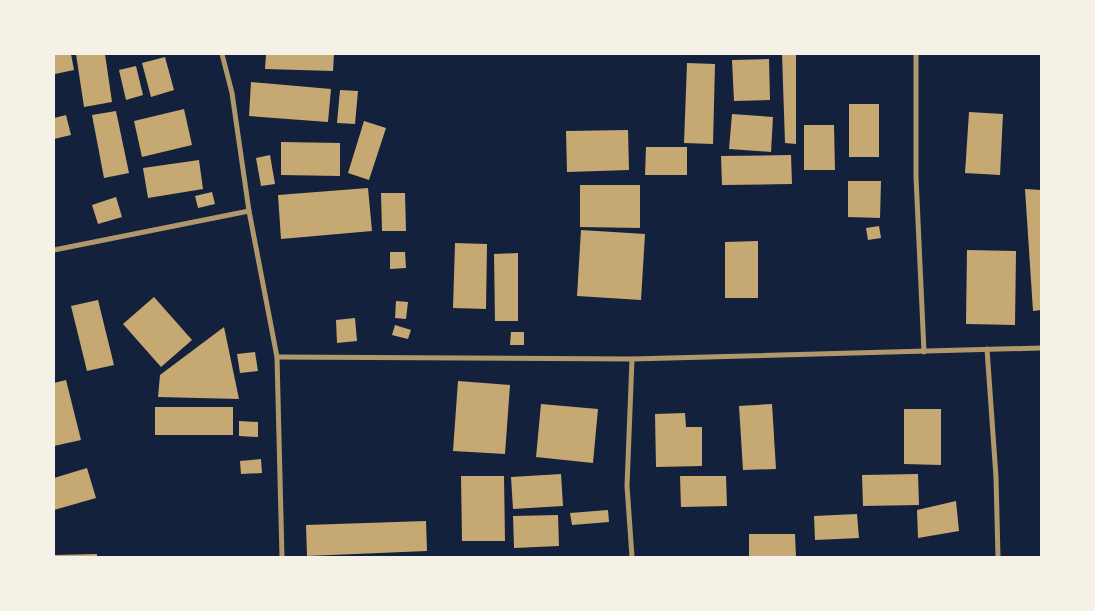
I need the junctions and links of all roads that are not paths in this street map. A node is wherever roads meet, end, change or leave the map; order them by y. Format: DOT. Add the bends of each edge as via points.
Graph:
graph roads {
  1 [pos="222,54"];
  2 [pos="916,54"];
  3 [pos="249,212"];
  4 [pos="54,250"];
  5 [pos="1041,348"];
  6 [pos="987,349"];
  7 [pos="924,352"];
  8 [pos="277,357"];
  9 [pos="632,359"];
  10 [pos="282,557"];
  11 [pos="632,557"];
  12 [pos="998,557"];
  1 -- 3 [label="street" via="232,93"];
  2 -- 7 [label="street" via="916,177"];
  3 -- 4 [label="street"];
  3 -- 8 [label="street"];
  5 -- 6 [label="street"];
  6 -- 7 [label="street"];
  6 -- 12 [label="street"];
  7 -- 9 [label="street"];
  8 -- 9 [label="street"];
  8 -- 10 [label="street"];
  9 -- 11 [label="street" via="627,486"];
}
